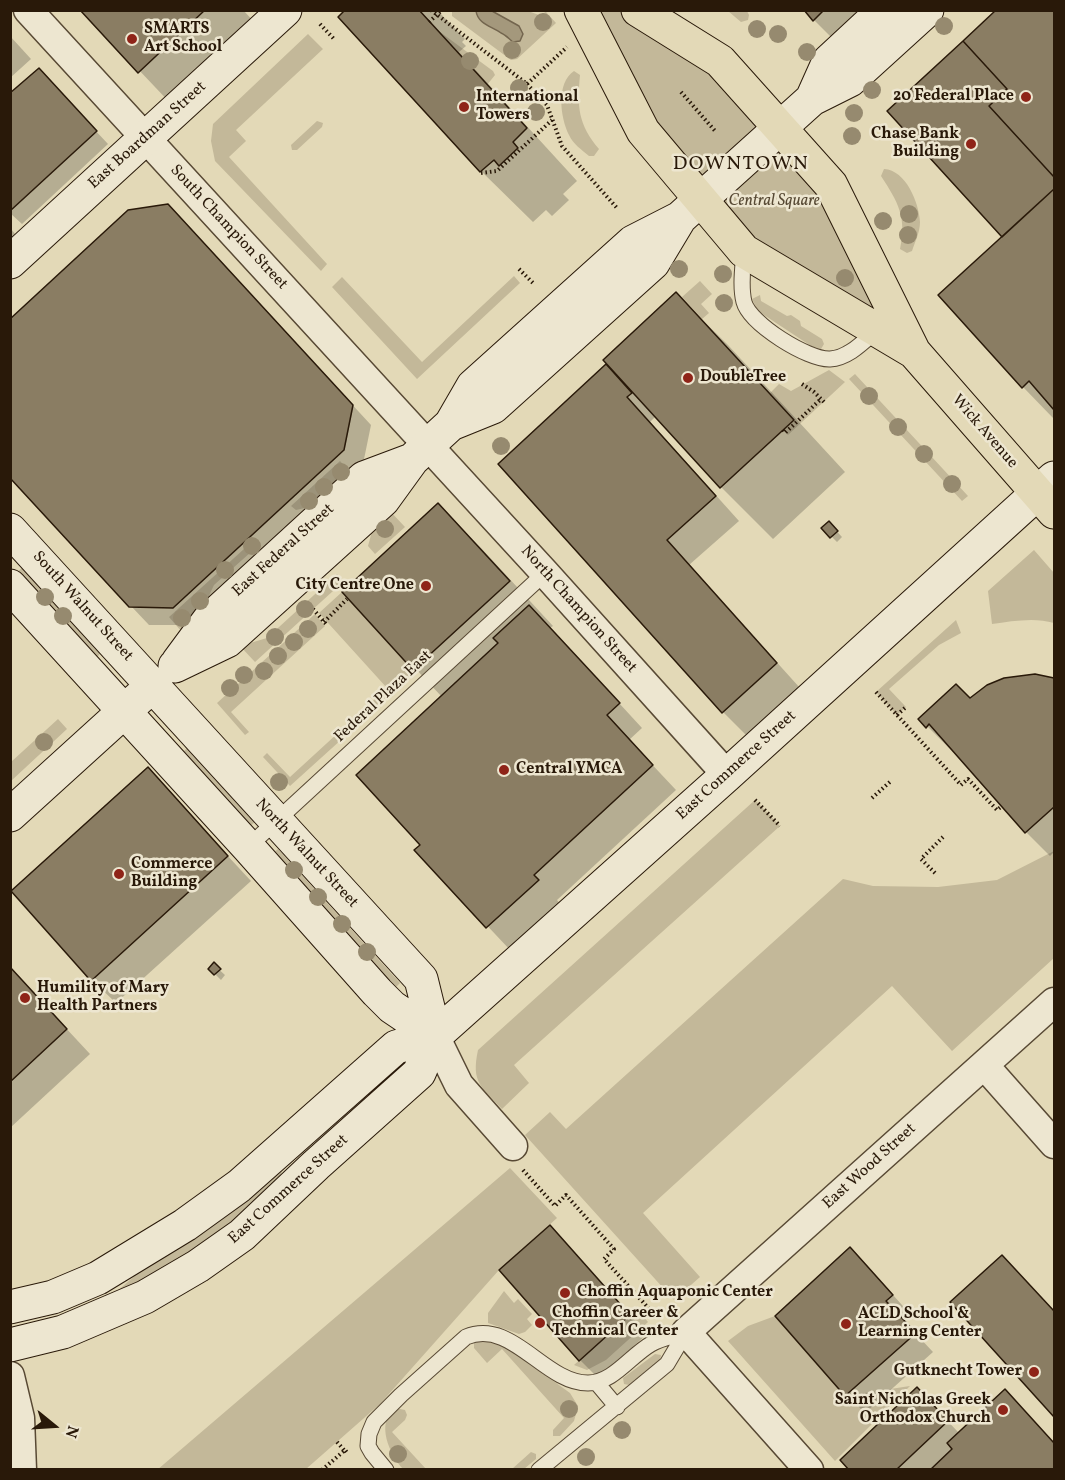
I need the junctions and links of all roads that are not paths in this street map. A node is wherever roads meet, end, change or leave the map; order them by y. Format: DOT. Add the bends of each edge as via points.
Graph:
graph roads {
  1 [pos="28,10"];
  2 [pos="581,10"];
  3 [pos="638,10"];
  4 [pos="884,10"];
  5 [pos="927,10"];
  6 [pos="276,13"];
  7 [pos="812,99"];
  8 [pos="780,128"];
  9 [pos="145,137"];
  10 [pos="691,209"];
  11 [pos="744,251"];
  12 [pos="10,262"];
  13 [pos="877,330"];
  14 [pos="914,352"];
  15 [pos="430,443"];
  16 [pos="1049,494"];
  17 [pos="10,530"];
  18 [pos="545,573"];
  19 [pos="10,586"];
  20 [pos="164,676"];
  21 [pos="124,711"];
  22 [pos="231,772"];
  23 [pos="728,775"];
  24 [pos="203,798"];
  25 [pos="10,815"];
  26 [pos="276,821"];
  27 [pos="248,847"];
  28 [pos="1054,1002"];
  29 [pos="435,1036"];
  30 [pos="984,1065"];
  31 [pos="1054,1144"];
  32 [pos="515,1154"];
  33 [pos="145,1250"];
  34 [pos="10,1307"];
  35 [pos="10,1330"];
  36 [pos="686,1332"];
  37 [pos="10,1345"];
  38 [pos="10,1376"];
  39 [pos="596,1382"];
  40 [pos="617,1407"];
  41 [pos="22,1470"];
  42 [pos="386,1470"];
  43 [pos="539,1470"];
  44 [pos="809,1470"];
  1 -- 9 [label="street, South Champion Street"];
  2 -- 10 [label="main road" via="642,131"];
  3 -- 8 [label="main road" via="720,61"];
  4 -- 7 [label="street" via="829,61"];
  5 -- 7 [label="street" via="850,80"];
  6 -- 9 [label="street, East Boardman Street"];
  7 -- 8 [label="street, East Federal Street"];
  8 -- 10 [label="street, East Federal Street"];
  8 -- 14 [label="main road" via="831,185"];
  9 -- 12 [label="street, East Boardman Street"];
  9 -- 15 [label="street, South Champion Street"];
  10 -- 11 [label="main road"];
  10 -- 15 [label="street, East Federal Street" via="653,263 493,407"];
  11 -- 13 [label="main road"];
  11 -- 13 [label="lane" via="744,302 751,316 768,330 816,357 831,359 848,354"];
  13 -- 14 [label="main road"];
  14 -- 16 [label="main road, Wick Avenue"];
  15 -- 18 [label="street, North Champion Street"];
  15 -- 20 [label="street, East Federal Street" via="364,478 209,620"];
  16 -- 23 [label="street, East Commerce Street"];
  17 -- 20 [label="street, South Walnut Street"];
  18 -- 23 [label="street, North Champion Street"];
  18 -- 26 [label="lane, Federal Plaza East"];
  19 -- 21 [label="street"];
  20 -- 21 [label="street, East Federal Street"];
  20 -- 22 [label="street, North Walnut Street"];
  21 -- 24 [label="street, North Walnut Street"];
  21 -- 25 [label="street, East Federal Street"];
  22 -- 24 [label="lane"];
  22 -- 26 [label="street, North Walnut Street"];
  23 -- 29 [label="street, East Commerce Street"];
  24 -- 27 [label="street, North Walnut Street"];
  26 -- 27 [label="lane, Federal Plaza East"];
  26 -- 29 [label="street, North Walnut Street" via="421,979"];
  27 -- 29 [label="street, North Walnut Street" via="376,992"];
  28 -- 30 [label="street, East Wood Street"];
  29 -- 32 [label="street, North Walnut Street" via="459,1085"];
  29 -- 33 [label="street, East Commerce Street" via="396,1047 239,1186"];
  29 -- 37 [label="street, East Commerce Street" via="419,1073 242,1235 145,1297 63,1332"];
  30 -- 31 [label="street"];
  30 -- 36 [label="street, East Wood Street"];
  33 -- 34 [label="street, East Commerce Street" via="71,1290"];
  33 -- 35 [label="street" via="132,1268 101,1295 30,1316"];
  36 -- 39 [label="lane" via="651,1344"];
  36 -- 40 [label="lane" via="667,1364"];
  36 -- 44 [label="street"];
  38 -- 41 [label="street" via="20,1419"];
  39 -- 40 [label="lane"];
  39 -- 42 [label="lane" via="565,1376 502,1338 473,1334 374,1422 368,1446"];
  40 -- 43 [label="lane"];
}
